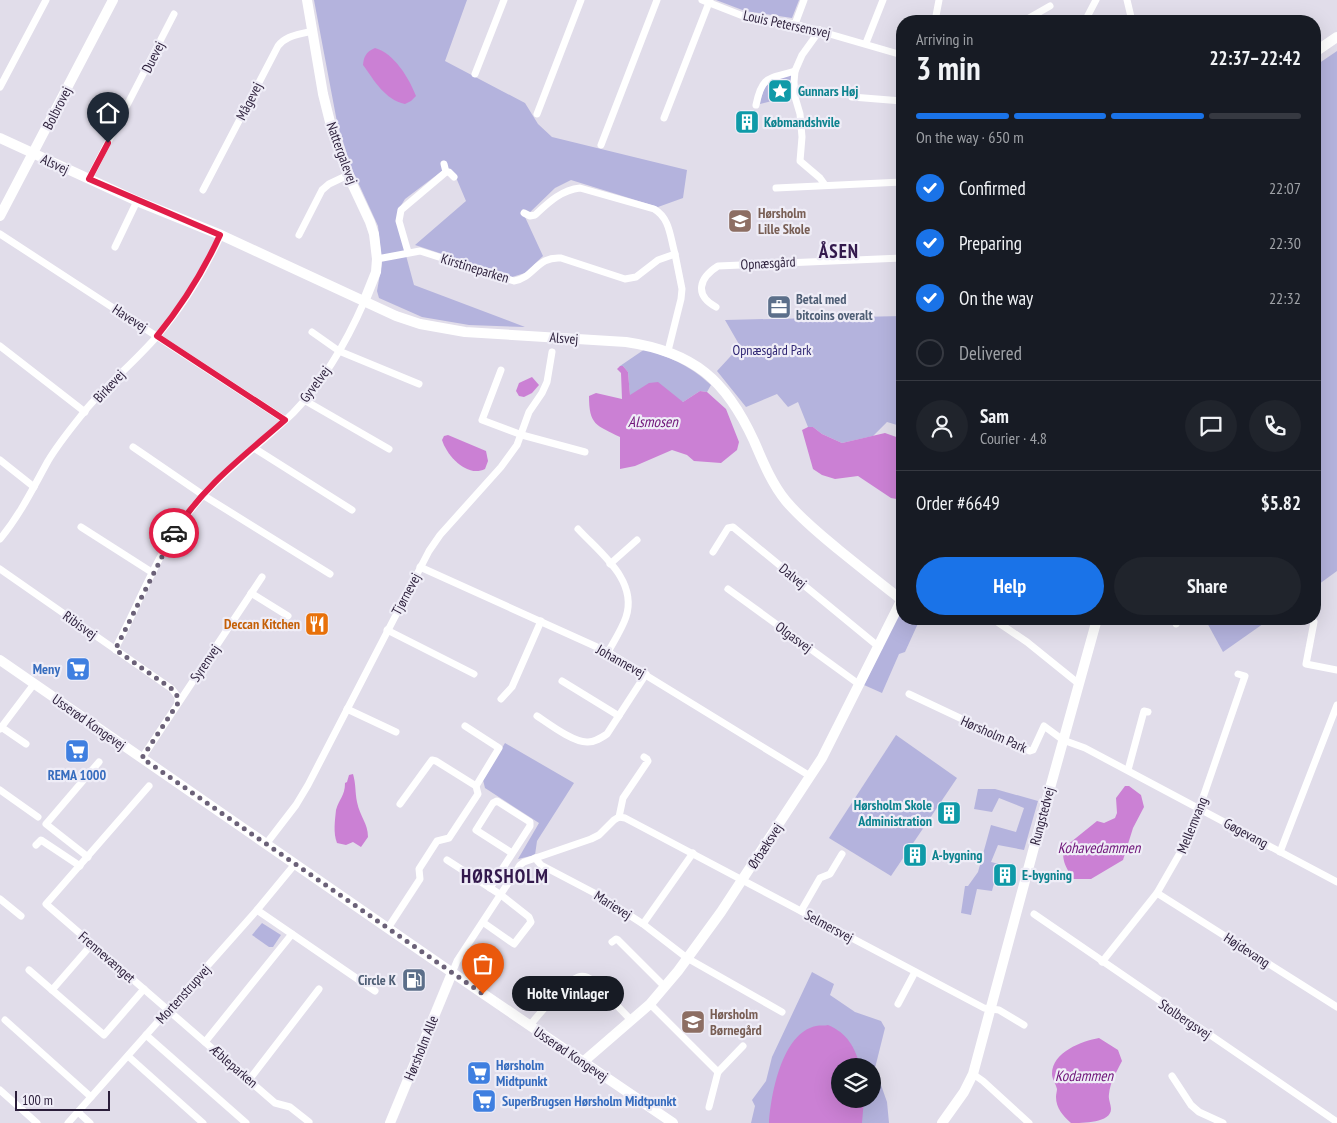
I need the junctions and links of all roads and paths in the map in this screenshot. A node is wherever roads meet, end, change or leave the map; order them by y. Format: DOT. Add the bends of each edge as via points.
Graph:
graph roads {
  1 [pos="46,0"];
  2 [pos="113,0"];
  3 [pos="307,0"];
  4 [pos="504,0"];
  5 [pos="581,0"];
  6 [pos="657,0"];
  7 [pos="804,0"];
  8 [pos="883,0"];
  9 [pos="939,0"];
  10 [pos="1096,0"];
  11 [pos="1127,0"];
  12 [pos="707,1"];
  13 [pos="1050,6"];
  14 [pos="174,14"];
  15 [pos="937,15"];
  16 [pos="1034,15"];
  17 [pos="1088,15"];
  18 [pos="1131,15"];
  19 [pos="795,24"];
  20 [pos="820,30"];
  21 [pos="312,32"];
  22 [pos="1337,38"];
  23 [pos="866,43"];
  24 [pos="1321,48"];
  25 [pos="896,53"];
  26 [pos="795,71"];
  27 [pos="475,74"];
  28 [pos="0,87"];
  29 [pos="852,97"];
  30 [pos="896,100"];
  31 [pos="756,105"];
  32 [pos="537,114"];
  33 [pos="664,118"];
  34 [pos="0,138"];
  35 [pos="601,145"];
  36 [pos="34,154"];
  37 [pos="444,164"];
  38 [pos="446,172"];
  39 [pos="348,175"];
  40 [pos="454,176"];
  41 [pos="89,179"];
  42 [pos="896,182"];
  43 [pos="825,185"];
  44 [pos="776,188"];
  45 [pos="203,190"];
  46 [pos="137,201"];
  47 [pos="524,213"];
  48 [pos="0,216"];
  49 [pos="0,234"];
  50 [pos="220,235"];
  51 [pos="300,235"];
  52 [pos="115,247"];
  53 [pos="408,252"];
  54 [pos="675,254"];
  55 [pos="896,258"];
  56 [pos="377,259"];
  57 [pos="364,302"];
  58 [pos="716,307"];
  59 [pos="312,332"];
  60 [pos="157,336"];
  61 [pos="0,346"];
  62 [pos="339,351"];
  63 [pos="668,351"];
  64 [pos="552,352"];
  65 [pos="501,370"];
  66 [pos="419,384"];
  67 [pos="304,400"];
  68 [pos="85,412"];
  69 [pos="285,420"];
  70 [pos="522,435"];
  71 [pos="133,448"];
  72 [pos="254,448"];
  73 [pos="389,449"];
  74 [pos="585,452"];
  75 [pos="0,460"];
  76 [pos="34,487"];
  77 [pos="204,494"];
  78 [pos="352,510"];
  79 [pos="81,527"];
  80 [pos="578,529"];
  81 [pos="0,539"];
  82 [pos="637,540"];
  83 [pos="713,552"];
  84 [pos="610,564"];
  85 [pos="420,567"];
  86 [pos="0,569"];
  87 [pos="153,573"];
  88 [pos="330,574"];
  89 [pos="262,577"];
  90 [pos="728,589"];
  91 [pos="251,593"];
  92 [pos="896,595"];
  93 [pos="896,612"];
  94 [pos="288,616"];
  95 [pos="541,621"];
  96 [pos="1002,625"];
  97 [pos="1095,625"];
  98 [pos="1313,625"];
  99 [pos="387,630"];
  100 [pos="879,646"];
  101 [pos="116,650"];
  102 [pos="608,652"];
  103 [pos="0,660"];
  104 [pos="1337,670"];
  105 [pos="474,674"];
  106 [pos="646,674"];
  107 [pos="1238,674"];
  108 [pos="562,681"];
  109 [pos="34,684"];
  110 [pos="1079,684"];
  111 [pos="860,685"];
  112 [pos="909,694"];
  113 [pos="501,699"];
  114 [pos="178,703"];
  115 [pos="1337,704"];
  116 [pos="347,709"];
  117 [pos="1148,712"];
  118 [pos="537,716"];
  119 [pos="618,716"];
  120 [pos="465,726"];
  121 [pos="1,728"];
  122 [pos="396,732"];
  123 [pos="1063,740"];
  124 [pos="26,744"];
  125 [pos="644,757"];
  126 [pos="142,758"];
  127 [pos="99,762"];
  128 [pos="1128,770"];
  129 [pos="810,776"];
  130 [pos="149,786"];
  131 [pos="476,786"];
  132 [pos="0,790"];
  133 [pos="400,804"];
  134 [pos="1200,809"];
  135 [pos="38,817"];
  136 [pos="619,817"];
  137 [pos="266,844"];
  138 [pos="36,845"];
  139 [pos="1280,852"];
  140 [pos="512,853"];
  141 [pos="693,853"];
  142 [pos="842,854"];
  143 [pos="88,857"];
  144 [pos="535,858"];
  145 [pos="447,860"];
  146 [pos="295,864"];
  147 [pos="80,866"];
  148 [pos="742,881"];
  149 [pos="1337,882"];
  150 [pos="490,888"];
  151 [pos="1158,893"];
  152 [pos="501,896"];
  153 [pos="0,898"];
  154 [pos="257,910"];
  155 [pos="801,911"];
  156 [pos="1034,914"];
  157 [pos="21,916"];
  158 [pos="484,923"];
  159 [pos="643,924"];
  160 [pos="388,928"];
  161 [pos="292,934"];
  162 [pos="612,942"];
  163 [pos="92,944"];
  164 [pos="688,958"];
  165 [pos="1102,962"];
  166 [pos="29,970"];
  167 [pos="452,972"];
  168 [pos="915,972"];
  169 [pos="664,987"];
  170 [pos="319,989"];
  171 [pos="52,990"];
  172 [pos="144,990"];
  173 [pos="375,991"];
  174 [pos="650,1004"];
  175 [pos="898,1004"];
  176 [pos="1337,1007"];
  177 [pos="169,1010"];
  178 [pos="991,1010"];
  179 [pos="782,1012"];
  180 [pos="5,1020"];
  181 [pos="632,1020"];
  182 [pos="1024,1025"];
  183 [pos="529,1026"];
  184 [pos="146,1035"];
  185 [pos="205,1042"];
  186 [pos="743,1046"];
  187 [pos="128,1056"];
  188 [pos="584,1062"];
  189 [pos="718,1072"];
  190 [pos="973,1074"];
  191 [pos="1172,1076"];
  192 [pos="249,1080"];
  193 [pos="0,1090"];
  194 [pos="91,1097"];
  195 [pos="709,1107"];
  196 [pos="78,1112"];
  197 [pos="309,1122"];
  198 [pos="1337,1122"];
  199 [pos="37,1123"];
  200 [pos="68,1123"];
  201 [pos="90,1123"];
  202 [pos="203,1123"];
  203 [pos="246,1123"];
  204 [pos="390,1123"];
  205 [pos="673,1123"];
  206 [pos="942,1123"];
  207 [pos="1029,1123"];
  208 [pos="1224,1123"];
  1 -- 28 [label="street"];
  2 -- 36 [label="street, Bolbrovej"];
  3 -- 21 [label="street, Nattergalevej"];
  4 -- 27 [label="street"];
  5 -- 32 [label="street"];
  6 -- 35 [label="street"];
  7 -- 19 [label="street"];
  8 -- 23 [label="street"];
  9 -- 15 [label="street"];
  10 -- 17 [label="street"];
  11 -- 18 [label="street"];
  12 -- 19 [label="street, Louis Petersensvej" via="743,16"];
  12 -- 33 [label="street"];
  13 -- 16 [label="street"];
  14 -- 41 [label="street, Duevej"];
  19 -- 20 [label="street, Louis Petersensvej"];
  20 -- 23 [label="street, Louis Petersensvej"];
  20 -- 26 [label="street"];
  21 -- 39 [label="street, Nattergalevej" via="330,122"];
  21 -- 45 [label="street, Mågevej" via="289,37 278,46"];
  22 -- 24 [label="street"];
  23 -- 25 [label="street, Louis Petersensvej"];
  26 -- 31 [label="street" via="764,83"];
  26 -- 43 [label="street" via="795,97 802,137 800,161"];
  29 -- 30 [label="street"];
  34 -- 36 [label="street, Alsvej"];
  36 -- 41 [label="street, Alsvej"];
  36 -- 48 [label="street, Bolbrovej"];
  37 -- 38 [label="street"];
  38 -- 40 [label="street"];
  38 -- 53 [label="street" via="401,210 399,221"];
  39 -- 51 [label="street" via="322,190"];
  39 -- 56 [label="street, Nattergalevej" via="370,222"];
  41 -- 46 [label="street, Alsvej"];
  42 -- 43 [label="street"];
  43 -- 44 [label="street"];
  46 -- 50 [label="street, Alsvej"];
  46 -- 52 [label="street"];
  47 -- 54 [label="street" via="535,215 561,193 580,188 661,213"];
  49 -- 60 [label="street, Havevej"];
  50 -- 57 [label="street, Alsvej"];
  50 -- 60 [label="street, Birkevej" via="203,272"];
  53 -- 54 [label="street, Kirstineparken" via="420,251 510,281 527,276 541,263 554,258 629,279 640,275 658,260"];
  53 -- 56 [label="street, Kirstineparken"];
  54 -- 63 [label="street" via="682,289"];
  55 -- 58 [label="street, Opnæsgård" via="718,266 703,278 701,288 703,296"];
  56 -- 57 [label="street, Nattergalevej" via="373,282"];
  57 -- 62 [label="street, Gyvelvej"];
  57 -- 63 [label="street, Alsvej" via="396,316 445,329 626,342"];
  59 -- 62 [label="street"];
  60 -- 68 [label="street, Birkevej"];
  60 -- 69 [label="street, Havevej"];
  61 -- 68 [label="street"];
  62 -- 66 [label="street"];
  62 -- 67 [label="street, Gyvelvej"];
  63 -- 92 [label="street, Alsvej" via="700,368 730,398 777,489 798,515"];
  64 -- 70 [label="street, Tjørnevej" via="547,382 529,412"];
  65 -- 70 [label="street" via="482,420"];
  67 -- 69 [label="street, Gyvelvej"];
  67 -- 73 [label="street"];
  68 -- 76 [label="street, Birkevej" via="49,459"];
  69 -- 72 [label="street, Gyvelvej"];
  70 -- 74 [label="street"];
  70 -- 85 [label="street, Tjørnevej" via="501,467 440,535"];
  71 -- 77 [label="street"];
  72 -- 77 [label="street, Gyvelvej"];
  72 -- 78 [label="street"];
  75 -- 76 [label="street"];
  76 -- 81 [label="street, Birkevej"];
  77 -- 87 [label="street, Gyvelvej" via="177,529"];
  77 -- 88 [label="street"];
  79 -- 87 [label="street"];
  80 -- 84 [label="street"];
  82 -- 84 [label="street"];
  83 -- 100 [label="street, Dalvej" via="728,528 733,527"];
  84 -- 102 [label="street" via="623,580 628,602 626,618"];
  85 -- 95 [label="street, Johannevej"];
  85 -- 99 [label="street, Tjørnevej"];
  86 -- 101 [label="street, Ribisvej"];
  87 -- 101 [label="street, Gyvelvej"];
  89 -- 91 [label="street, Syrenvej"];
  90 -- 111 [label="street, Olgasvej"];
  91 -- 94 [label="street"];
  91 -- 114 [label="street, Syrenvej"];
  93 -- 100 [label="street, Ørbæksvej"];
  95 -- 102 [label="street, Johannevej"];
  95 -- 113 [label="street" via="512,687"];
  96 -- 110 [label="street"];
  97 -- 110 [label="street, Rungstedvej"];
  98 -- 104 [label="street" via="1306,664"];
  99 -- 105 [label="street"];
  99 -- 116 [label="street, Tjørnevej"];
  100 -- 111 [label="street, Ørbæksvej"];
  101 -- 114 [label="street, Ribisvej" via="172,689"];
  102 -- 106 [label="street, Johannevej"];
  103 -- 109 [label="street, Usserød Kongevej"];
  106 -- 119 [label="street"];
  106 -- 129 [label="street, Johannevej"];
  107 -- 134 [label="street, Mellemvang" via="1245,676"];
  108 -- 119 [label="street"];
  109 -- 121 [label="street"];
  109 -- 126 [label="street, Usserød Kongevej"];
  110 -- 123 [label="street, Rungstedvej"];
  111 -- 129 [label="street, Ørbæksvej"];
  112 -- 123 [label="street, Hørsholm Park" via="1030,752 1044,726"];
  114 -- 126 [label="street, Syrenvej"];
  115 -- 139 [label="street"];
  116 -- 122 [label="street"];
  116 -- 137 [label="street, Tjørnevej" via="301,796"];
  117 -- 128 [label="street" via="1144,711"];
  118 -- 119 [label="street" via="578,741 588,742 606,734"];
  120 -- 131 [label="street" via="499,748"];
  121 -- 124 [label="street"];
  123 -- 128 [label="street, Gøgevang"];
  123 -- 178 [label="street, Rungstedvej"];
  125 -- 136 [label="street" via="648,761 623,798"];
  126 -- 137 [label="street, Usserød Kongevej"];
  127 -- 143 [label="street" via="46,824"];
  128 -- 134 [label="street, Gøgevang"];
  129 -- 148 [label="street, Ørbæksvej"];
  130 -- 143 [label="street"];
  131 -- 133 [label="street" via="432,760"];
  131 -- 160 [label="street" via="478,794 449,838 437,841 419,869 420,879"];
  132 -- 135 [label="street"];
  134 -- 139 [label="street, Gøgevang"];
  134 -- 151 [label="street, Mellemvang"];
  136 -- 141 [label="street, Selmersvej"];
  136 -- 144 [label="street" via="599,836"];
  137 -- 146 [label="street, Usserød Kongevej"];
  138 -- 147 [label="street" via="41,840"];
  139 -- 149 [label="street, Gøgevang"];
  140 -- 140 [label="street" via="476,830 493,803 497,802 530,822"];
  140 -- 150 [label="street"];
  141 -- 148 [label="street, Selmersvej"];
  141 -- 159 [label="street"];
  142 -- 155 [label="street" via="830,874 820,878"];
  143 -- 147 [label="street"];
  144 -- 152 [label="street" via="520,865"];
  144 -- 159 [label="street, Marievej" via="541,865 600,896"];
  145 -- 150 [label="street"];
  146 -- 154 [label="street, Mortenstrupvej"];
  146 -- 160 [label="street, Usserød Kongevej"];
  147 -- 163 [label="street, Frennevænget" via="46,904"];
  148 -- 155 [label="street, Selmersvej"];
  148 -- 164 [label="street, Ørbæksvej"];
  150 -- 152 [label="street"];
  151 -- 165 [label="street, Mellemvang"];
  151 -- 176 [label="street, Højdevang"];
  152 -- 158 [label="street"];
  152 -- 158 [label="street" via="531,922 514,944"];
  153 -- 157 [label="street"];
  154 -- 161 [label="street"];
  154 -- 177 [label="street, Mortenstrupvej"];
  155 -- 168 [label="street, Selmersvej"];
  156 -- 165 [label="street, Stolbergsvej"];
  158 -- 167 [label="street"];
  159 -- 164 [label="street, Marievej"];
  160 -- 167 [label="street, Usserød Kongevej"];
  161 -- 173 [label="street"];
  161 -- 185 [label="street"];
  162 -- 169 [label="street" via="618,940"];
  163 -- 171 [label="street"];
  163 -- 172 [label="street, Frennevænget"];
  164 -- 169 [label="street, Ørbæksvej"];
  164 -- 179 [label="street, Marievej"];
  165 -- 198 [label="street, Stolbergsvej"];
  166 -- 171 [label="street"];
  167 -- 183 [label="street, Usserød Kongevej"];
  167 -- 204 [label="street, Hørsholm Alle"];
  168 -- 175 [label="street"];
  168 -- 178 [label="street, Selmersvej"];
  169 -- 174 [label="street, Ørbæksvej"];
  170 -- 192 [label="street"];
  171 -- 172 [label="street" via="104,1035"];
  172 -- 177 [label="street, Frennevænget"];
  174 -- 181 [label="street, Ørbæksvej"];
  174 -- 189 [label="street"];
  177 -- 184 [label="street, Mortenstrupvej"];
  177 -- 185 [label="street, Æbleparken"];
  178 -- 182 [label="street, Selmersvej" via="998,1010"];
  178 -- 190 [label="street, Rungstedvej"];
  180 -- 194 [label="street"];
  181 -- 183 [label="street" via="593,980 583,976 571,981"];
  181 -- 188 [label="street, Ørbæksvej"];
  183 -- 188 [label="street, Usserød Kongevej"];
  184 -- 187 [label="street, Mortenstrupvej"];
  184 -- 203 [label="street"];
  185 -- 192 [label="street, Æbleparken"];
  186 -- 189 [label="street"];
  187 -- 194 [label="street, Mortenstrupvej"];
  187 -- 202 [label="street"];
  188 -- 205 [label="street, Usserød Kongevej"];
  189 -- 195 [label="street"];
  190 -- 206 [label="street, Rungstedvej"];
  190 -- 207 [label="street"];
  191 -- 208 [label="street" via="1191,1105"];
  192 -- 197 [label="street, Æbleparken" via="275,1103 304,1113"];
  193 -- 199 [label="street"];
  194 -- 196 [label="street, Mortenstrupvej"];
  196 -- 200 [label="street, Mortenstrupvej"];
  196 -- 201 [label="street"];
}
